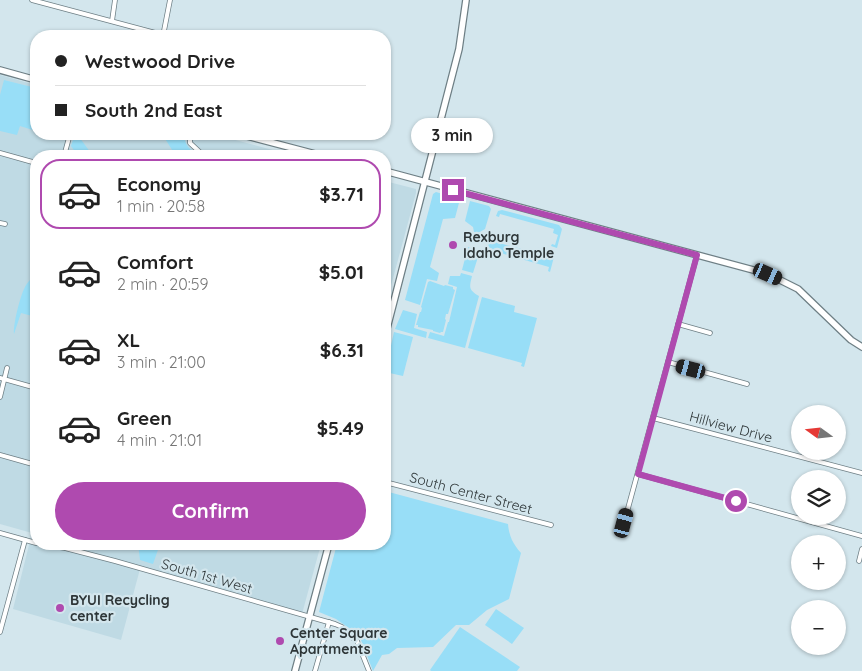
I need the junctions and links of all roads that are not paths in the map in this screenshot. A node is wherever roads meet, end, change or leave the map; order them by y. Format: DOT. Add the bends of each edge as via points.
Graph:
graph roads {
  1 [pos="32,0"];
  2 [pos="115,0"];
  3 [pos="170,0"];
  4 [pos="466,0"];
  5 [pos="112,21"];
  6 [pos="145,30"];
  7 [pos="164,30"];
  8 [pos="0,70"];
  9 [pos="30,78"];
  10 [pos="190,140"];
  11 [pos="262,140"];
  12 [pos="198,150"];
  13 [pos="300,150"];
  14 [pos="0,153"];
  15 [pos="30,161"];
  16 [pos="391,173"];
  17 [pos="426,182"];
  18 [pos="697,255"];
  19 [pos="391,313"];
  20 [pos="678,324"];
  21 [pos="710,333"];
  22 [pos="862,348"];
  23 [pos="668,362"];
  24 [pos="8,368"];
  25 [pos="2,379"];
  26 [pos="747,384"];
  27 [pos="30,386"];
  28 [pos="0,397"];
  29 [pos="653,418"];
  30 [pos="0,455"];
  31 [pos="30,463"];
  32 [pos="638,474"];
  33 [pos="862,474"];
  34 [pos="391,484"];
  35 [pos="624,523"];
  36 [pos="551,525"];
  37 [pos="0,532"];
  38 [pos="862,536"];
  39 [pos="25,540"];
  40 [pos="30,541"];
  41 [pos="862,549"];
  42 [pos="80,550"];
  43 [pos="327,550"];
  44 [pos="859,561"];
  45 [pos="310,616"];
  46 [pos="329,622"];
  47 [pos="0,632"];
  48 [pos="295,671"];
  49 [pos="315,671"];
  50 [pos="369,671"];
  1 -- 5 [label="street"];
  2 -- 5 [label="street"];
  3 -- 7 [label="street"];
  4 -- 17 [label="street" via="459,49"];
  5 -- 6 [label="street"];
  8 -- 9 [label="street"];
  10 -- 12 [label="street"];
  11 -- 13 [label="street"];
  14 -- 15 [label="street"];
  16 -- 17 [label="street"];
  17 -- 18 [label="street"];
  17 -- 19 [label="street"];
  18 -- 20 [label="street"];
  18 -- 22 [label="street" via="768,274 798,289"];
  20 -- 21 [label="street"];
  20 -- 23 [label="street"];
  23 -- 26 [label="street"];
  23 -- 29 [label="street"];
  24 -- 25 [label="street"];
  25 -- 27 [label="street"];
  25 -- 28 [label="street"];
  29 -- 32 [label="street"];
  29 -- 33 [label="street, Hillview Drive"];
  30 -- 31 [label="street"];
  32 -- 35 [label="street"];
  32 -- 38 [label="street"];
  34 -- 36 [label="street, South Center Street"];
  37 -- 39 [label="street"];
  39 -- 40 [label="street"];
  39 -- 47 [label="street"];
  41 -- 44 [label="street"];
  42 -- 45 [label="street, South 1st West"];
  43 -- 45 [label="street"];
  45 -- 46 [label="street, South 1st West"];
  45 -- 48 [label="street"];
  46 -- 49 [label="street"];
  46 -- 50 [label="street, South 1st West" via="342,627 357,641"];
}
